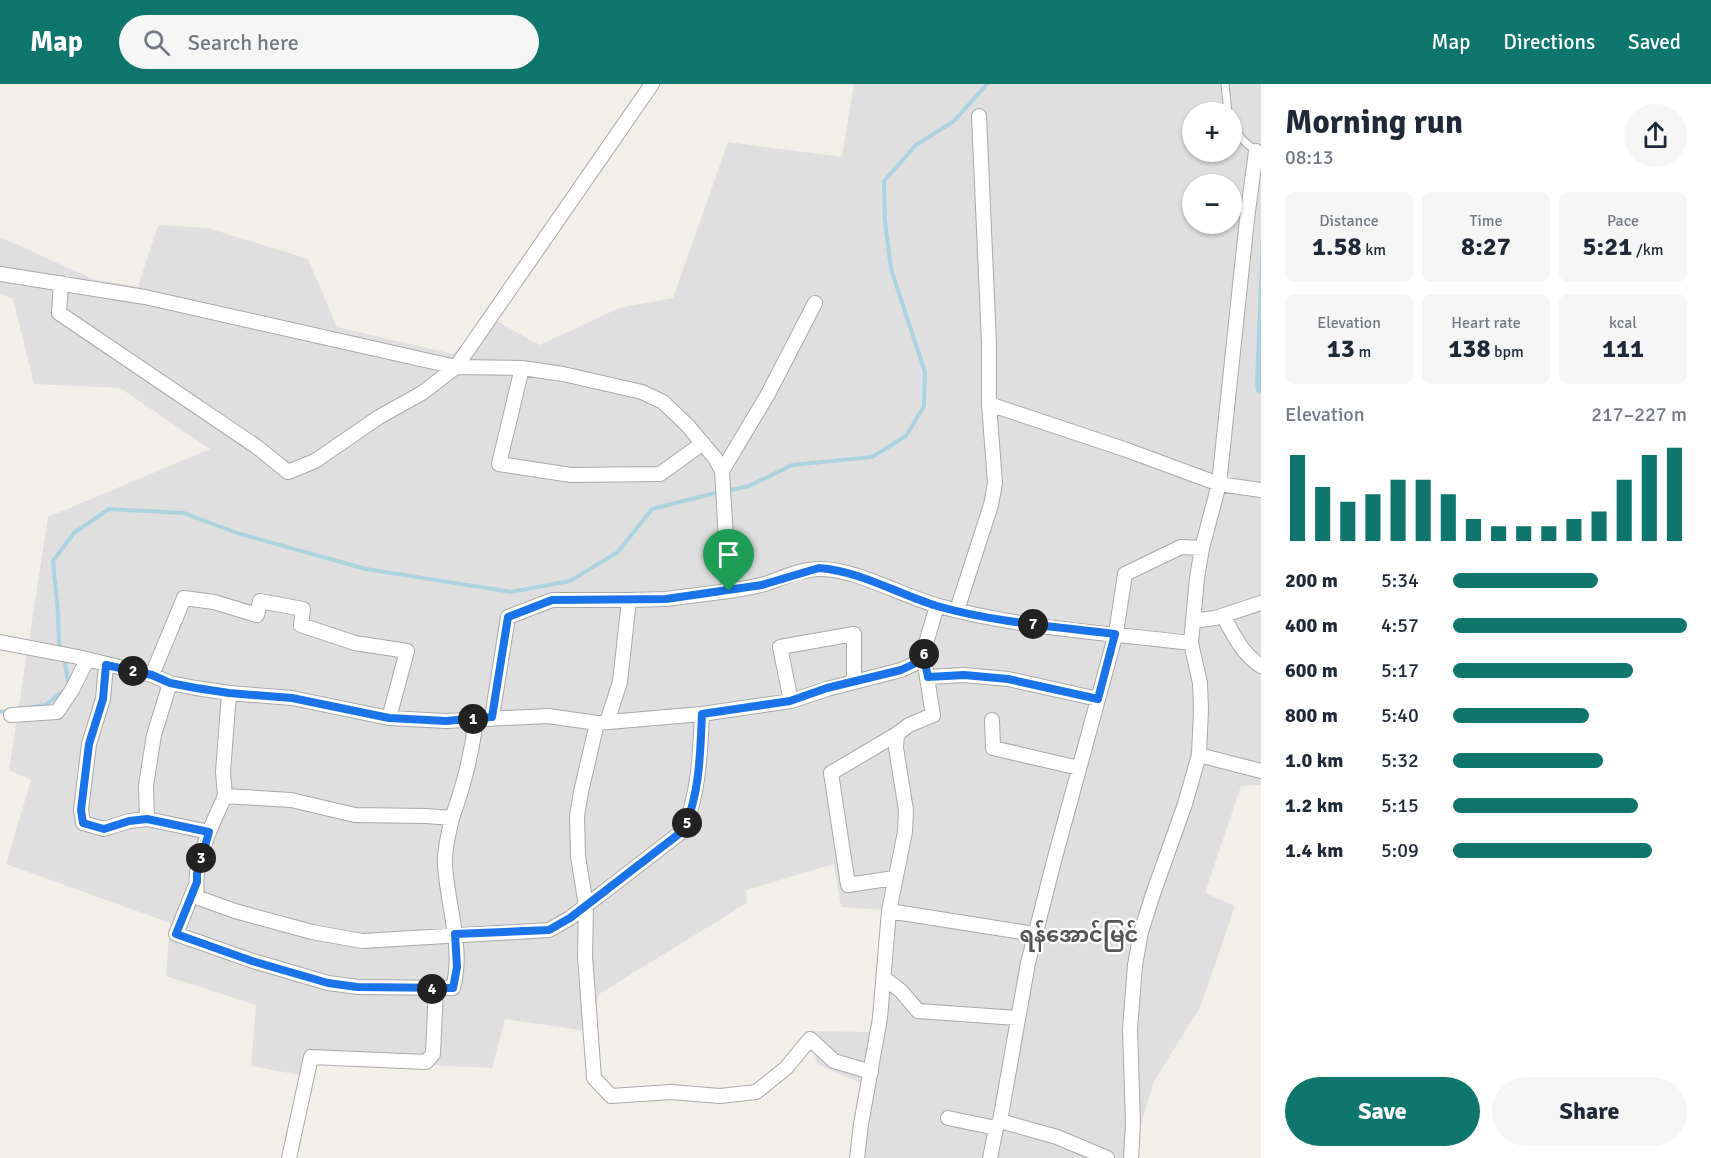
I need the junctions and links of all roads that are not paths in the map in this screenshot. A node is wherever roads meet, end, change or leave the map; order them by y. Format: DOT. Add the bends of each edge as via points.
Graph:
graph roads {
  1 [pos="652,84"];
  2 [pos="1225,84"];
  3 [pos="1227,102"];
  4 [pos="980,116"];
  5 [pos="1242,140"];
  6 [pos="1258,152"];
  7 [pos="0,274"];
  8 [pos="61,283"];
  9 [pos="815,303"];
  10 [pos="456,367"];
  11 [pos="522,368"];
  12 [pos="989,404"];
  13 [pos="703,443"];
  14 [pos="722,471"];
  15 [pos="1219,484"];
  16 [pos="1261,490"];
  17 [pos="1202,548"];
  18 [pos="729,591"];
  19 [pos="629,600"];
  20 [pos="1261,603"];
  21 [pos="937,606"];
  22 [pos="957,610"];
  23 [pos="1223,616"];
  24 [pos="1193,621"];
  25 [pos="1115,634"];
  26 [pos="0,642"];
  27 [pos="1191,642"];
  28 [pos="923,653"];
  29 [pos="83,658"];
  30 [pos="106,665"];
  31 [pos="1261,666"];
  32 [pos="152,675"];
  33 [pos="928,677"];
  34 [pos="854,682"];
  35 [pos="170,683"];
  36 [pos="229,693"];
  37 [pos="1098,699"];
  38 [pos="790,701"];
  39 [pos="702,714"];
  40 [pos="11,715"];
  41 [pos="492,717"];
  42 [pos="389,718"];
  43 [pos="476,719"];
  44 [pos="992,720"];
  45 [pos="602,723"];
  46 [pos="897,734"];
  47 [pos="1199,755"];
  48 [pos="1079,768"];
  49 [pos="1261,771"];
  50 [pos="225,796"];
  51 [pos="453,818"];
  52 [pos="147,819"];
  53 [pos="209,832"];
  54 [pos="894,878"];
  55 [pos="197,882"];
  56 [pos="586,906"];
  57 [pos="889,911"];
  58 [pos="455,934"];
  59 [pos="1035,934"];
  60 [pos="884,978"];
  61 [pos="436,989"];
  62 [pos="1017,1018"];
  63 [pos="871,1072"];
  64 [pos="948,1118"];
  65 [pos="998,1125"];
  66 [pos="289,1158"];
  67 [pos="857,1158"];
  68 [pos="990,1158"];
  69 [pos="1107,1158"];
  70 [pos="1131,1158"];
  1 -- 10 [label="street"];
  2 -- 3 [label="lane"];
  4 -- 12 [label="street"];
  5 -- 6 [label="lane"];
  6 -- 15 [label="street" via="1246,219"];
  7 -- 8 [label="street"];
  8 -- 10 [label="street" via="145,297"];
  8 -- 10 [label="street" via="59,313 288,472 315,461"];
  9 -- 14 [label="street"];
  10 -- 11 [label="street"];
  11 -- 13 [label="street" via="642,392 663,402"];
  11 -- 13 [label="street" via="499,464 571,475 660,474"];
  12 -- 15 [label="street"];
  12 -- 22 [label="street" via="995,483"];
  13 -- 14 [label="street"];
  14 -- 18 [label="street"];
  15 -- 16 [label="street"];
  15 -- 17 [label="street"];
  17 -- 24 [label="street"];
  17 -- 25 [label="street" via="1180,547 1125,574"];
  18 -- 19 [label="street"];
  18 -- 21 [label="street" via="819,568 852,574"];
  19 -- 41 [label="street" via="552,600 508,617"];
  19 -- 45 [label="street" via="620,682"];
  20 -- 23 [label="street"];
  21 -- 22 [label="street"];
  21 -- 28 [label="street"];
  22 -- 25 [label="street"];
  23 -- 24 [label="street"];
  23 -- 31 [label="street" via="1241,647"];
  24 -- 27 [label="street"];
  25 -- 27 [label="street"];
  25 -- 37 [label="street"];
  26 -- 29 [label="street"];
  27 -- 47 [label="street" via="1200,683"];
  28 -- 33 [label="street"];
  28 -- 34 [label="street" via="916,663 901,670"];
  29 -- 30 [label="street"];
  29 -- 40 [label="street" via="72,690 57,712"];
  30 -- 32 [label="street"];
  30 -- 52 [label="street" via="103,699 89,744 83,823 104,829"];
  32 -- 35 [label="street"];
  32 -- 42 [label="street" via="184,598 257,615 260,601 303,609 301,625 355,643 406,651"];
  33 -- 37 [label="street" via="1008,679"];
  33 -- 46 [label="street" via="933,715"];
  34 -- 38 [label="street"];
  34 -- 38 [label="street" via="854,634 780,647"];
  35 -- 36 [label="street"];
  35 -- 52 [label="street" via="154,735 146,785"];
  36 -- 42 [label="street" via="292,698"];
  36 -- 50 [label="street"];
  37 -- 48 [label="street"];
  38 -- 39 [label="street"];
  39 -- 45 [label="street"];
  39 -- 56 [label="street" via="698,782 684,830"];
  41 -- 43 [label="street"];
  41 -- 45 [label="street" via="548,716"];
  42 -- 43 [label="street"];
  43 -- 51 [label="street" via="464,786"];
  44 -- 48 [label="street" via="993,748"];
  45 -- 56 [label="street" via="577,816"];
  46 -- 54 [label="street" via="906,810"];
  46 -- 54 [label="street" via="831,773 848,885"];
  47 -- 49 [label="street"];
  47 -- 70 [label="street" via="1152,894 1135,965 1130,1029"];
  48 -- 59 [label="street"];
  50 -- 51 [label="street" via="291,800 355,814"];
  50 -- 53 [label="street"];
  51 -- 58 [label="street" via="444,863"];
  52 -- 53 [label="street"];
  53 -- 55 [label="street"];
  54 -- 57 [label="street"];
  55 -- 58 [label="street" via="196,897 312,932 362,941"];
  55 -- 61 [label="street" via="176,934 328,983"];
  56 -- 58 [label="street" via="549,930"];
  56 -- 63 [label="street" via="585,956 594,1078 611,1095 671,1092 720,1096 756,1092 786,1068 810,1039 834,1061"];
  57 -- 59 [label="street"];
  57 -- 60 [label="street"];
  58 -- 61 [label="street" via="457,967 453,988"];
  59 -- 62 [label="street"];
  60 -- 62 [label="street" via="918,1011"];
  60 -- 63 [label="street"];
  61 -- 66 [label="street" via="433,1054 426,1062 311,1057"];
  62 -- 65 [label="street"];
  63 -- 67 [label="street"];
  64 -- 65 [label="street"];
  65 -- 68 [label="street"];
  65 -- 69 [label="street" via="1063,1139"];
}
